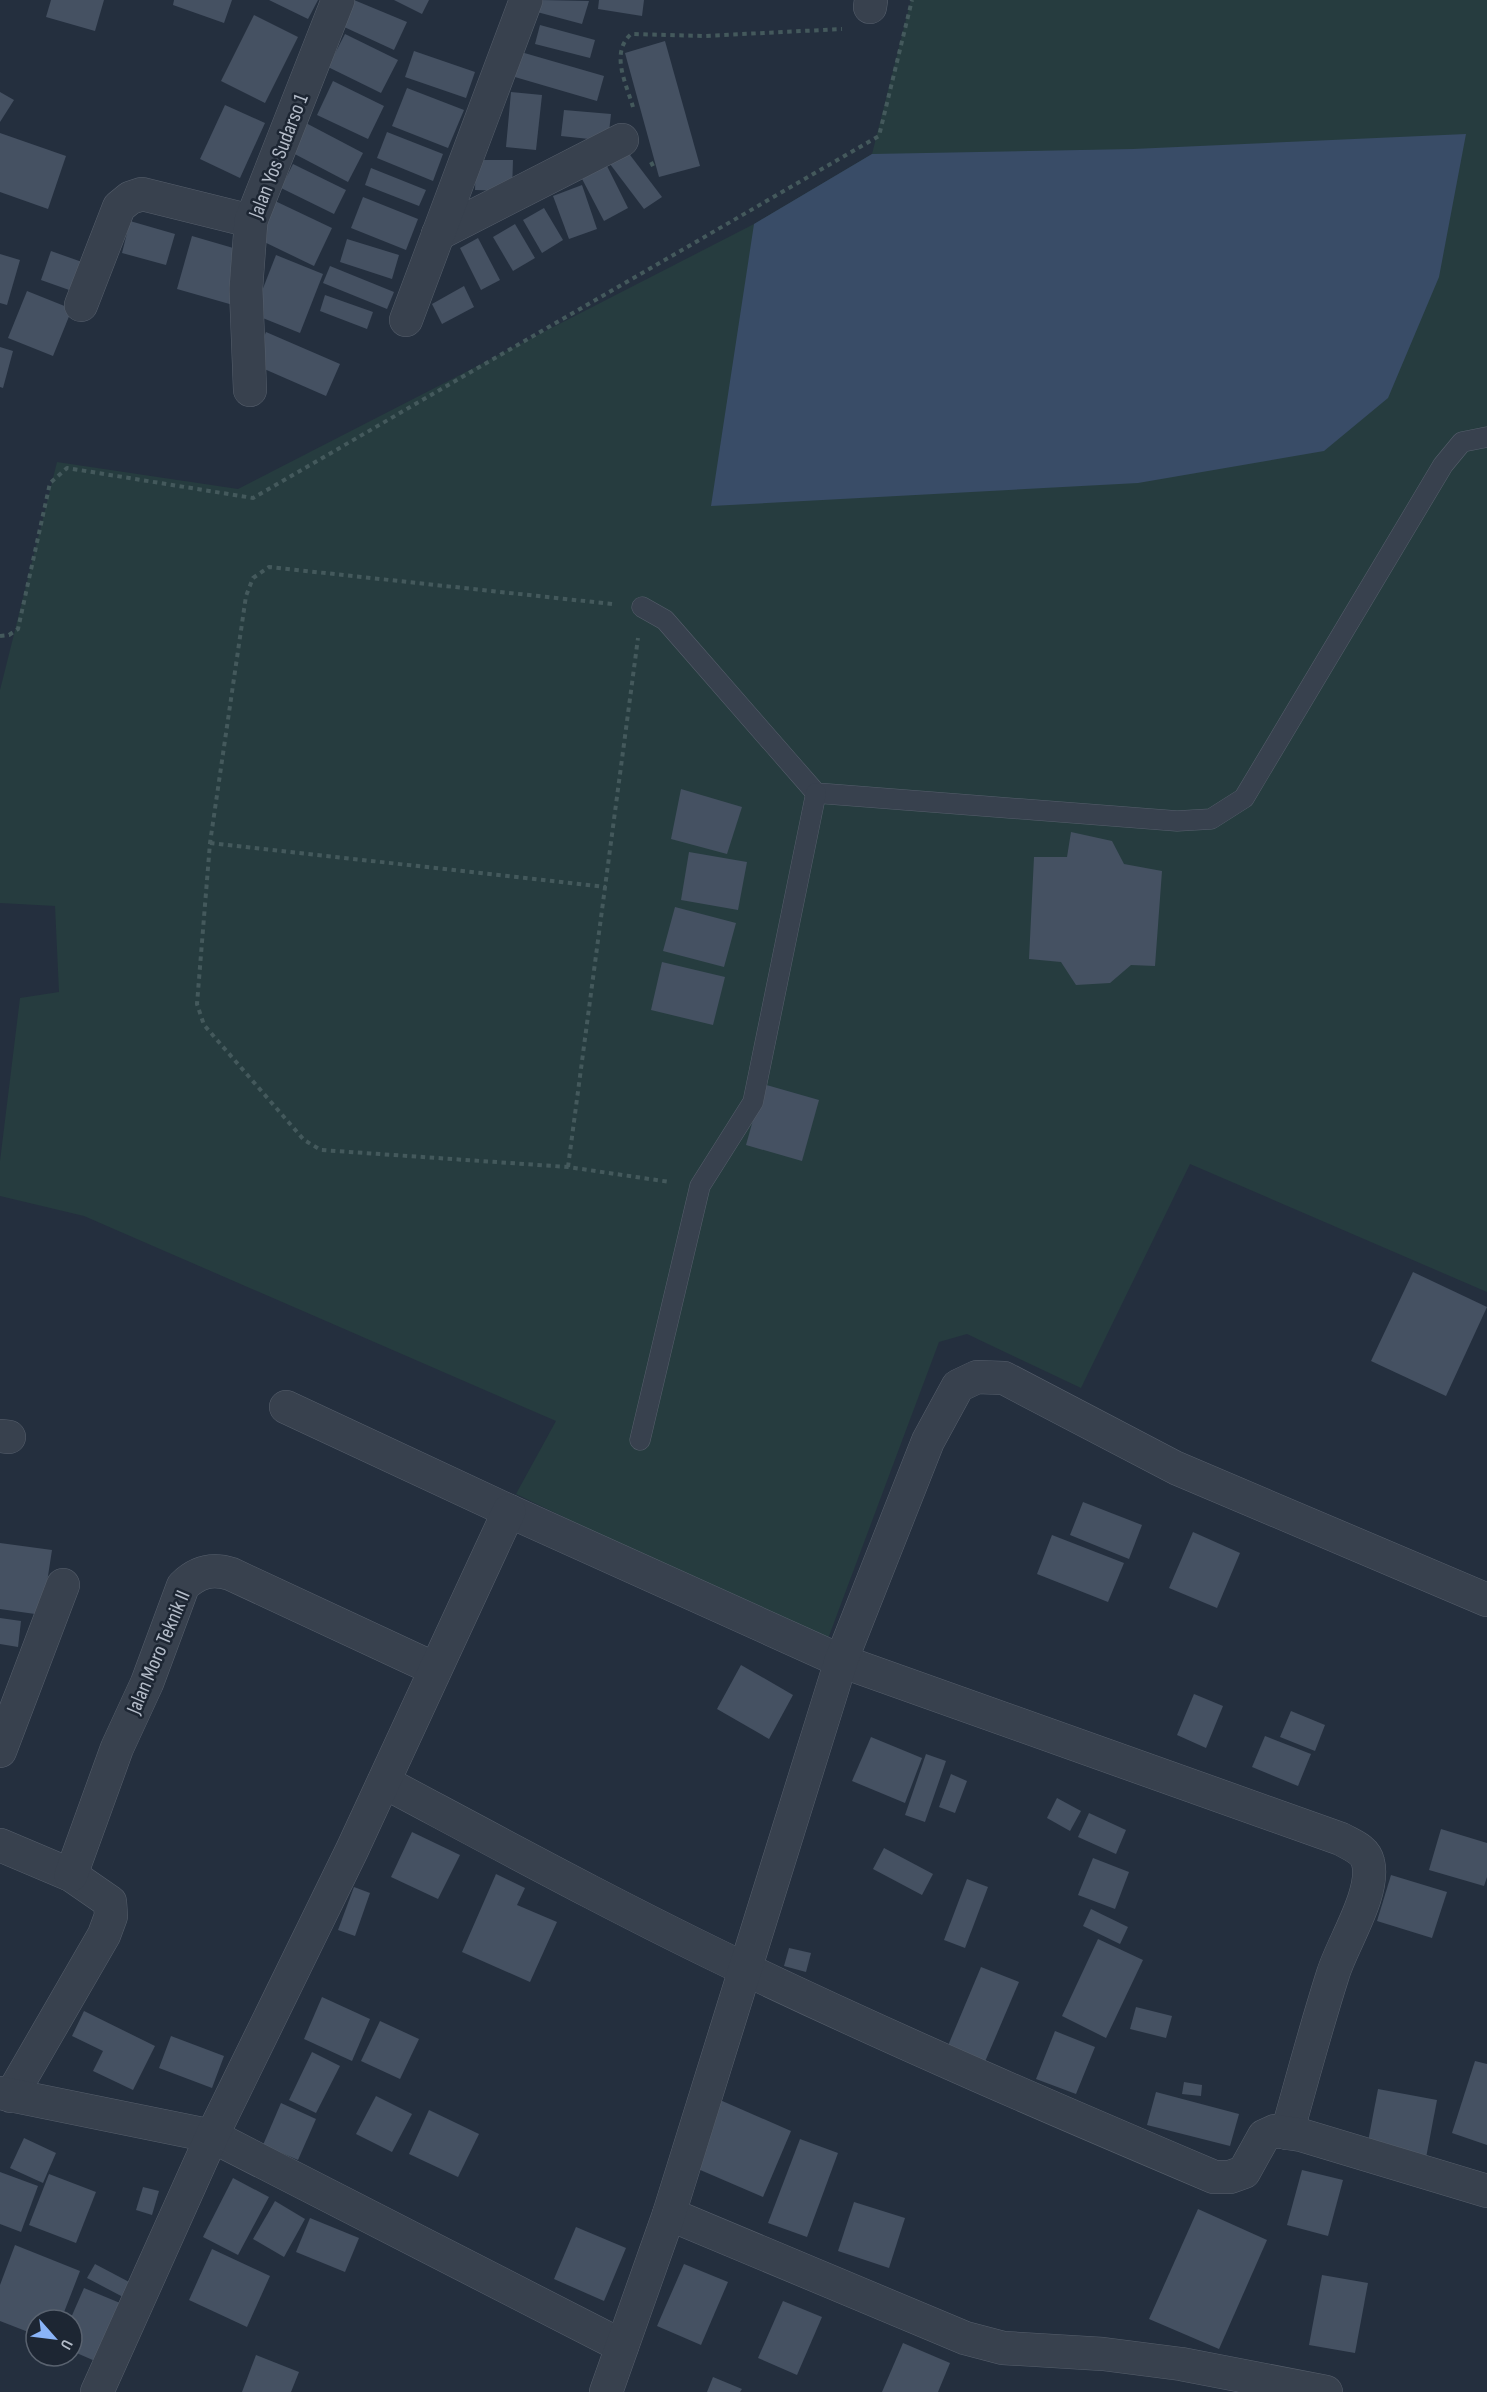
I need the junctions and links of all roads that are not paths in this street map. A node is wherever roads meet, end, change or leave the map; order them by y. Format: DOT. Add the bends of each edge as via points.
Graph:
graph roads {
  1 [pos="339,0"];
  2 [pos="526,0"];
  3 [pos="622,140"];
  4 [pos="251,221"];
  5 [pos="438,234"];
  6 [pos="81,305"];
  7 [pos="406,320"];
  8 [pos="250,390"];
  9 [pos="1487,437"];
  10 [pos="642,607"];
  11 [pos="816,793"];
  12 [pos="286,1407"];
  13 [pos="639,1440"];
  14 [pos="509,1511"];
  15 [pos="63,1585"];
  16 [pos="1487,1599"];
  17 [pos="841,1661"];
  18 [pos="435,1669"];
  19 [pos="0,1751"];
  20 [pos="384,1782"];
  21 [pos="0,1845"];
  22 [pos="71,1875"];
  23 [pos="744,1968"];
  24 [pos="5,2095"];
  25 [pos="1287,2133"];
  26 [pos="212,2136"];
  27 [pos="1487,2191"];
  28 [pos="669,2214"];
  29 [pos="621,2346"];
  30 [pos="97,2392"];
  31 [pos="606,2392"];
  32 [pos="1326,2392"];
  1 -- 4 [label="street, Jalan Yos Sudarso 1"];
  2 -- 5 [label="street"];
  3 -- 5 [label="street"];
  4 -- 6 [label="street" via="142,194 130,198 119,207"];
  4 -- 8 [label="street, Jalan Yos Sudarso 1" via="246,289"];
  5 -- 7 [label="street"];
  9 -- 11 [label="lane" via="1462,442 1443,465 1244,798 1211,819 1177,821"];
  10 -- 11 [label="lane" via="665,620"];
  11 -- 13 [label="lane" via="753,1102 700,1186"];
  12 -- 14 [label="street"];
  14 -- 17 [label="street"];
  14 -- 18 [label="street"];
  15 -- 19 [label="street"];
  16 -- 17 [label="street" via="1176,1468 1004,1378 977,1377 958,1386 928,1441"];
  17 -- 23 [label="street"];
  17 -- 25 [label="street" via="1359,1848 1368,1860 1369,1877 1359,1912 1333,1972"];
  18 -- 20 [label="street"];
  18 -- 22 [label="street, Jalan Moro Teknik II" via="231,1574 218,1570 195,1574 183,1586 147,1683 117,1748"];
  20 -- 23 [label="street"];
  20 -- 26 [label="street"];
  21 -- 22 [label="street"];
  22 -- 24 [label="street" via="110,1902 111,1916 104,1935"];
  23 -- 25 [label="street" via="998,2086 1214,2177 1244,2172 1264,2136 1275,2131"];
  23 -- 28 [label="street"];
  24 -- 26 [label="street"];
  25 -- 27 [label="street"];
  26 -- 29 [label="street"];
  26 -- 30 [label="street"];
  28 -- 29 [label="street"];
  28 -- 32 [label="street" via="965,2338 1003,2348 1181,2364"];
  29 -- 31 [label="street"];
}
